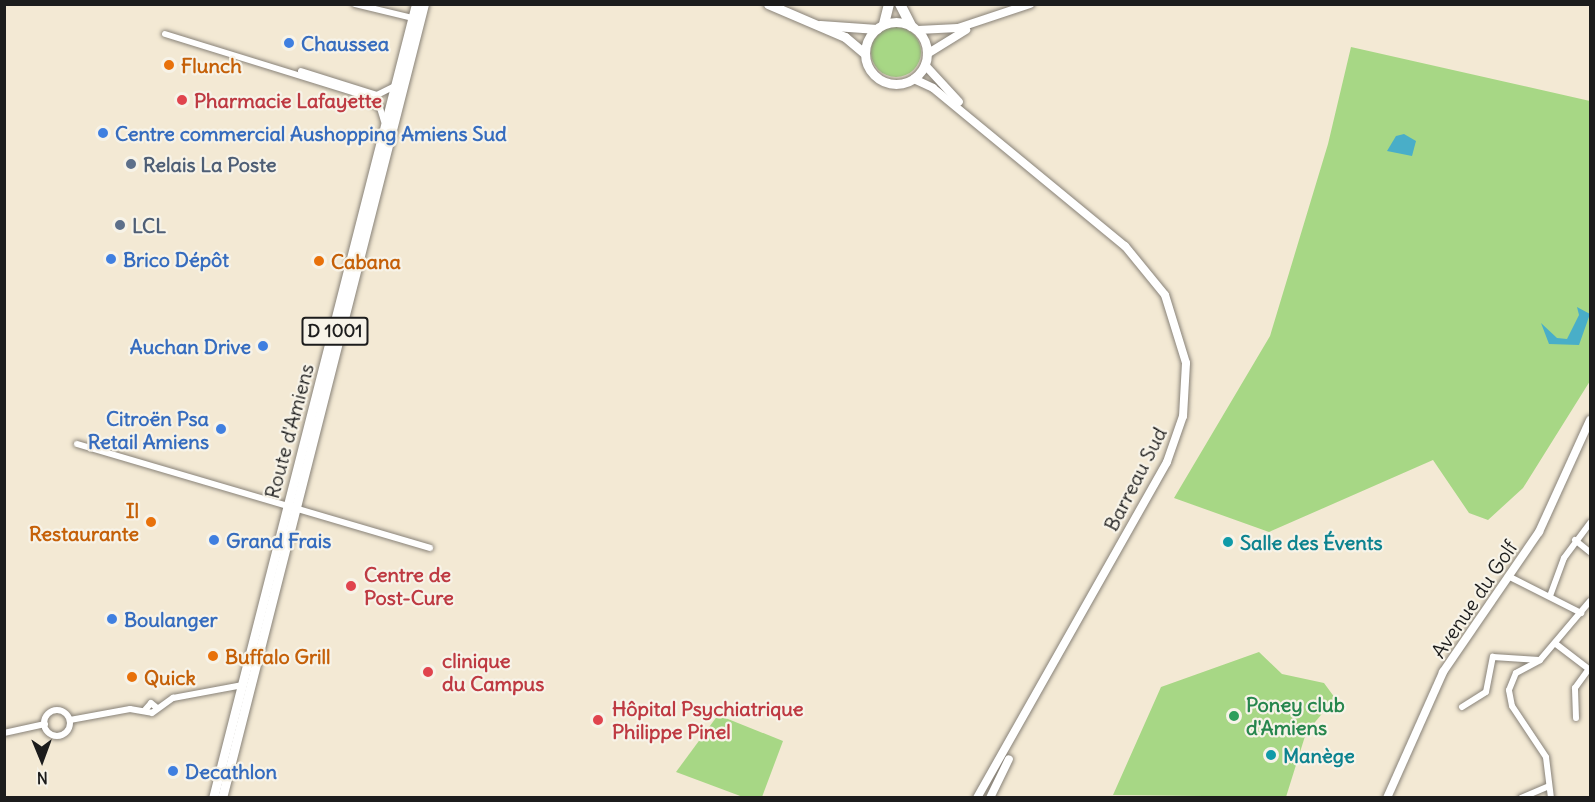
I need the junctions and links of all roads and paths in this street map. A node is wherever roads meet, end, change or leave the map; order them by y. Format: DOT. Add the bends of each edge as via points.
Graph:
graph roads {
  1 [pos="355,4"];
  2 [pos="416,4"];
  3 [pos="424,4"];
  4 [pos="768,4"];
  5 [pos="889,4"];
  6 [pos="900,4"];
  7 [pos="1030,4"];
  8 [pos="413,18"];
  9 [pos="982,22"];
  10 [pos="818,24"];
  11 [pos="881,27"];
  12 [pos="914,28"];
  13 [pos="165,34"];
  14 [pos="408,39"];
  15 [pos="865,54"];
  16 [pos="927,54"];
  17 [pos="925,65"];
  18 [pos="295,70"];
  19 [pos="914,79"];
  20 [pos="393,87"];
  21 [pos="384,120"];
  22 [pos="379,159"];
  23 [pos="1590,420"];
  24 [pos="77,444"];
  25 [pos="289,502"];
  26 [pos="297,510"];
  27 [pos="1590,523"];
  28 [pos="1575,540"];
  29 [pos="430,548"];
  30 [pos="1590,552"];
  31 [pos="1510,577"];
  32 [pos="1550,596"];
  33 [pos="1590,601"];
  34 [pos="1581,613"];
  35 [pos="1556,644"];
  36 [pos="1540,660"];
  37 [pos="1589,670"];
  38 [pos="247,686"];
  39 [pos="1462,707"];
  40 [pos="1576,718"];
  41 [pos="70,720"];
  42 [pos="45,724"];
  43 [pos="4,733"];
  44 [pos="1549,786"];
  45 [pos="213,798"];
  46 [pos="222,798"];
  47 [pos="977,798"];
  48 [pos="990,798"];
  49 [pos="1387,798"];
  50 [pos="1521,798"];
  51 [pos="1551,798"];
  1 -- 8 [label="street"];
  2 -- 8 [label="main road, Route d'Amiens / D 1001"];
  3 -- 26 [label="main road, Route d'Amiens / D 1001"];
  4 -- 10 [label="main road"];
  5 -- 11 [label="highway"];
  6 -- 12 [label="highway"];
  7 -- 9 [label="main road"];
  8 -- 14 [label="main road, Route d'Amiens / D 1001"];
  9 -- 12 [label="main road"];
  9 -- 16 [label="main road"];
  10 -- 11 [label="main road"];
  10 -- 15 [label="main road"];
  11 -- 12 [label="main road"];
  11 -- 15 [label="main road"];
  12 -- 16 [label="main road"];
  13 -- 18 [label="street" via="196,47"];
  14 -- 20 [label="street"];
  14 -- 22 [label="main road, Route d'Amiens / D 1001"];
  15 -- 19 [label="main road" via="868,67 883,81"];
  16 -- 17 [label="main road"];
  17 -- 19 [label="main road"];
  17 -- 48 [label="main road, Barreau Sud" via="943,88 1145,259 1178,312 1191,375 1184,430 1172,460"];
  18 -- 20 [label="street" via="377,95"];
  18 -- 21 [label="street" via="368,99 380,108"];
  19 -- 47 [label="main road, Barreau Sud" via="933,88 1125,246 1165,295 1186,363 1183,416 1167,462"];
  20 -- 21 [label="street"];
  21 -- 22 [label="street"];
  22 -- 25 [label="main road, Route d'Amiens / D 1001"];
  23 -- 31 [label="main road, Avenue du Golf" via="1539,532"];
  24 -- 25 [label="street"];
  25 -- 26 [label="street"];
  25 -- 38 [label="main road, Route d'Amiens / D 1001"];
  26 -- 29 [label="street"];
  26 -- 38 [label="main road, Route d'Amiens / D 1001"];
  27 -- 28 [label="street"];
  28 -- 30 [label="street"];
  28 -- 32 [label="street"];
  31 -- 32 [label="street"];
  31 -- 49 [label="main road, Avenue du Golf" via="1443,672"];
  32 -- 34 [label="street"];
  33 -- 34 [label="street"];
  34 -- 35 [label="street"];
  35 -- 36 [label="street"];
  35 -- 37 [label="street"];
  36 -- 39 [label="street" via="1493,657 1486,692"];
  36 -- 44 [label="street" via="1516,673 1509,698 1546,757"];
  37 -- 40 [label="street" via="1575,688"];
  38 -- 41 [label="street" via="168,700 152,713 146,708 130,709"];
  38 -- 45 [label="main road, Route d'Amiens / D 1001"];
  38 -- 46 [label="main road, Route d'Amiens / D 1001"];
  41 -- 42 [label="street" via="53,711"];
  41 -- 42 [label="street" via="69,729 58,736"];
  42 -- 43 [label="street"];
  44 -- 50 [label="street"];
  44 -- 51 [label="street"];
}
